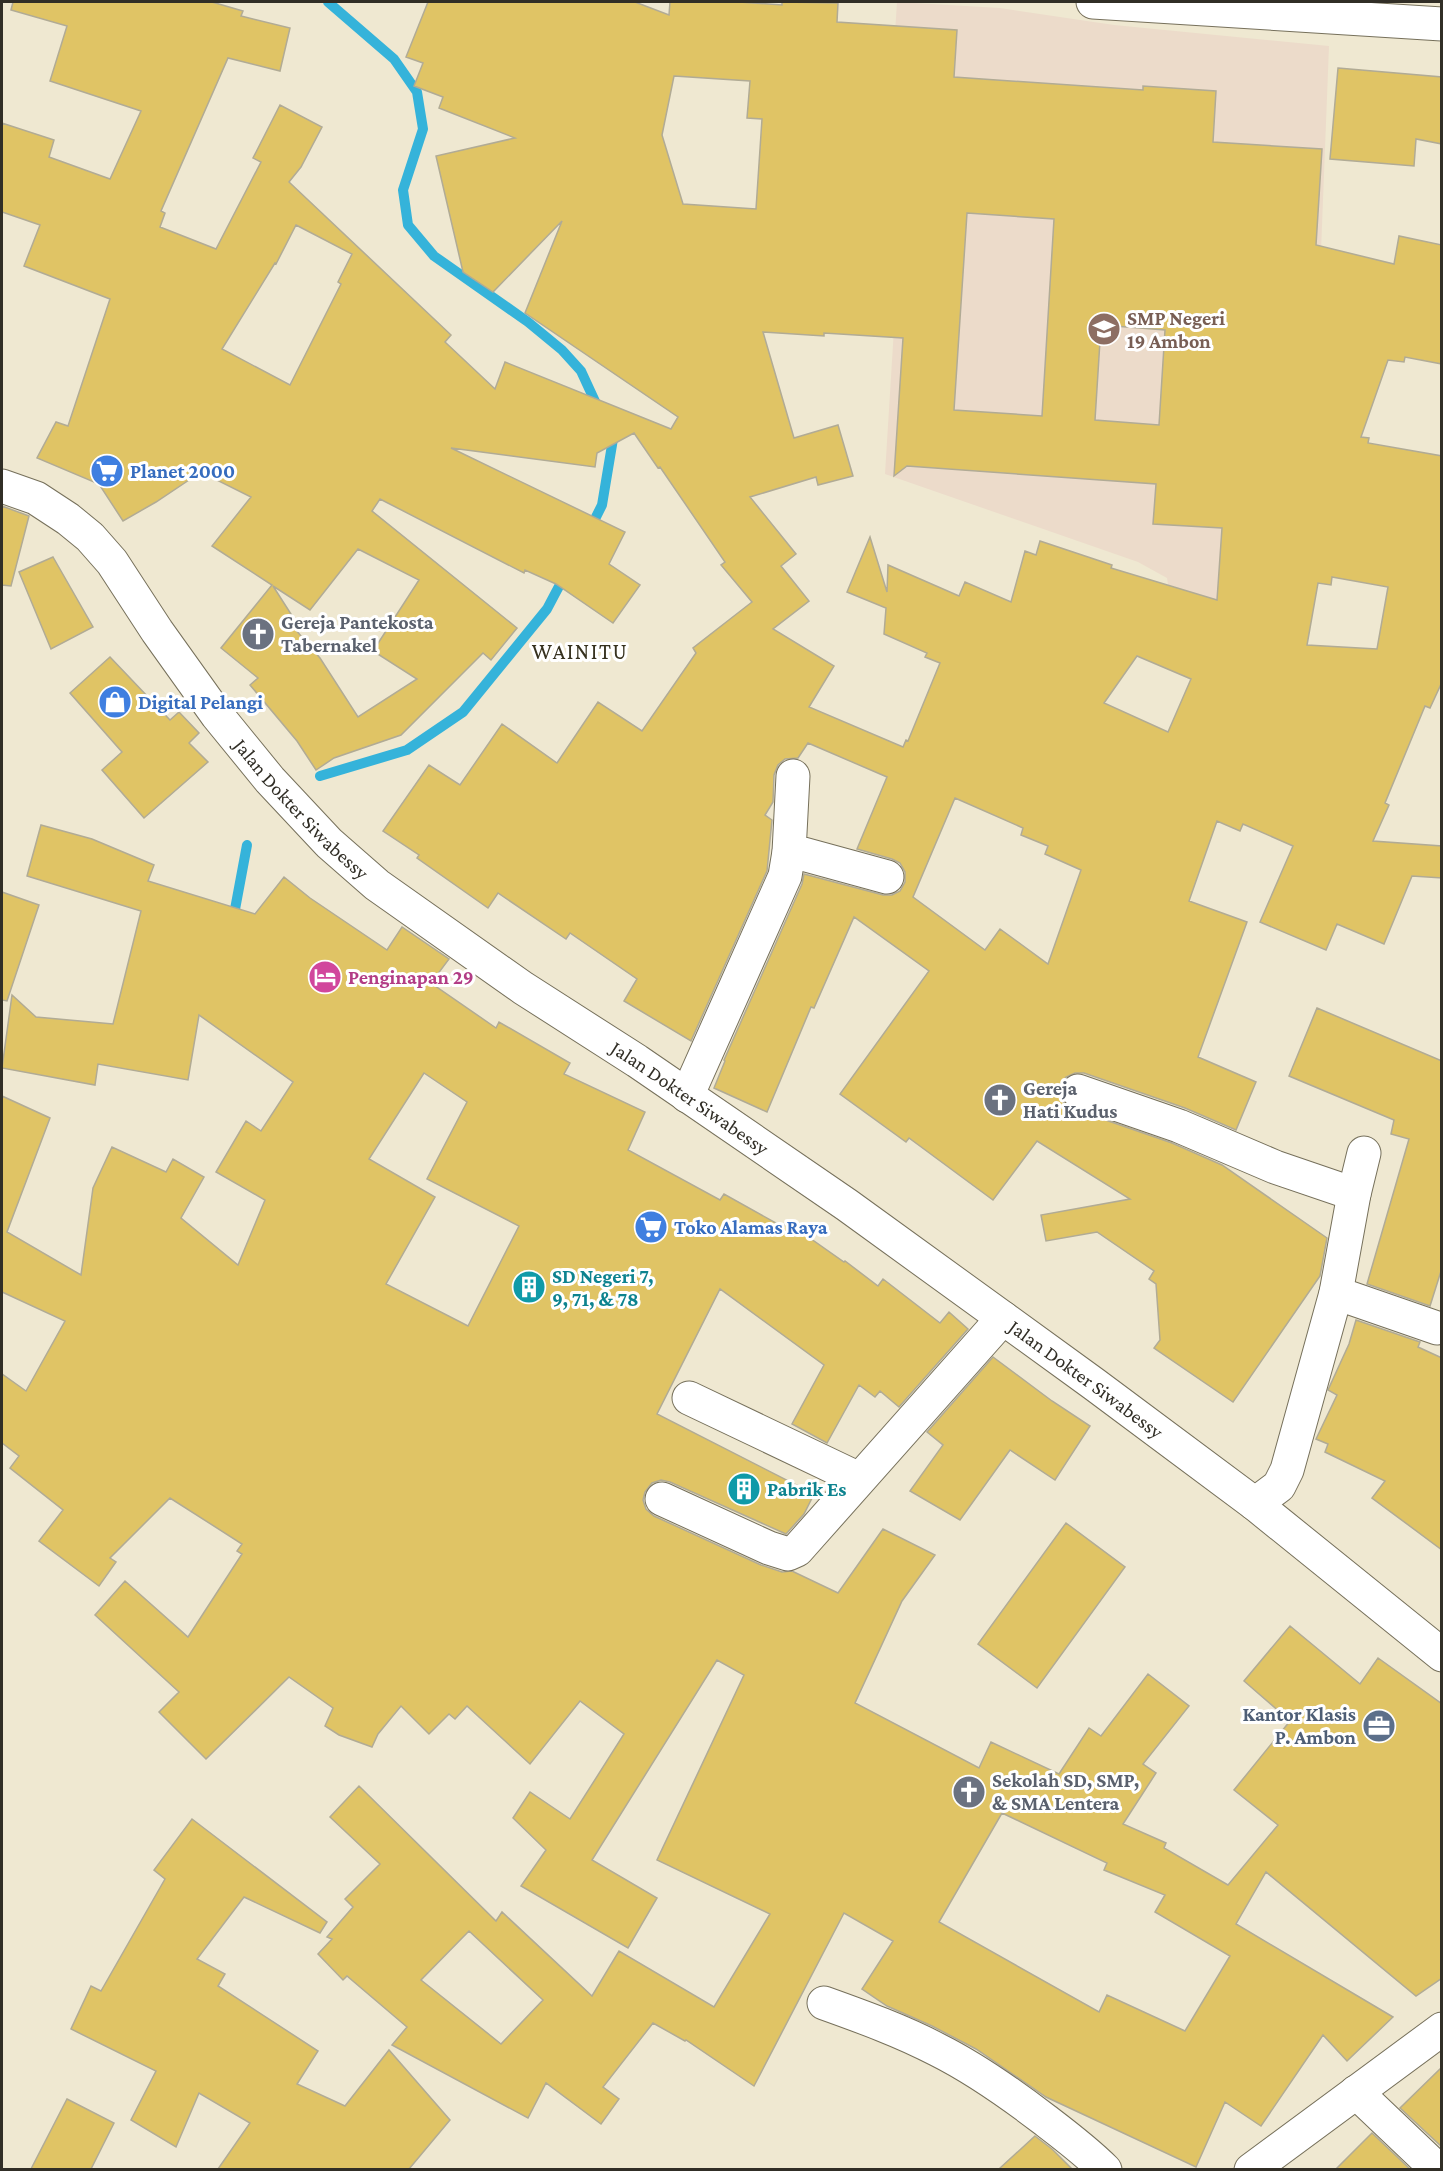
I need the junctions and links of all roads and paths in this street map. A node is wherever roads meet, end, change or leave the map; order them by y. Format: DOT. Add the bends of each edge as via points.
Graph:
graph roads {
  1 [pos="1093,2"];
  2 [pos="1442,24"];
  3 [pos="2,486"];
  4 [pos="793,776"];
  5 [pos="789,852"];
  6 [pos="887,877"];
  7 [pos="1078,1091"];
  8 [pos="687,1096"];
  9 [pos="1364,1153"];
  10 [pos="1354,1194"];
  11 [pos="1336,1293"];
  12 [pos="1004,1318"];
  13 [pos="1437,1328"];
  14 [pos="689,1398"];
  15 [pos="859,1479"];
  16 [pos="662,1499"];
  17 [pos="1255,1504"];
  18 [pos="1442,1655"];
  19 [pos="824,2003"];
  20 [pos="1442,2029"];
  21 [pos="1356,2092"];
  22 [pos="1105,2169"];
  23 [pos="1251,2169"];
  24 [pos="1438,2169"];
  1 -- 2 [label="street"];
  3 -- 8 [label="street, Jalan Dokter Siwabessy" via="36,498 90,537 112,562 217,715 329,843 398,900"];
  4 -- 5 [label="street"];
  5 -- 6 [label="street"];
  5 -- 8 [label="street" via="785,876"];
  7 -- 10 [label="street"];
  8 -- 12 [label="street, Jalan Dokter Siwabessy"];
  9 -- 10 [label="street"];
  10 -- 11 [label="street"];
  11 -- 13 [label="street"];
  11 -- 17 [label="street" via="1287,1470 1279,1486"];
  12 -- 15 [label="street"];
  12 -- 17 [label="street, Jalan Dokter Siwabessy"];
  14 -- 15 [label="street"];
  15 -- 16 [label="street" via="797,1550 788,1554"];
  17 -- 18 [label="street, Jalan Dokter Siwabessy"];
  19 -- 22 [label="street" via="898,2031 979,2072"];
  20 -- 21 [label="street"];
  21 -- 23 [label="street"];
  21 -- 24 [label="street"];
}
